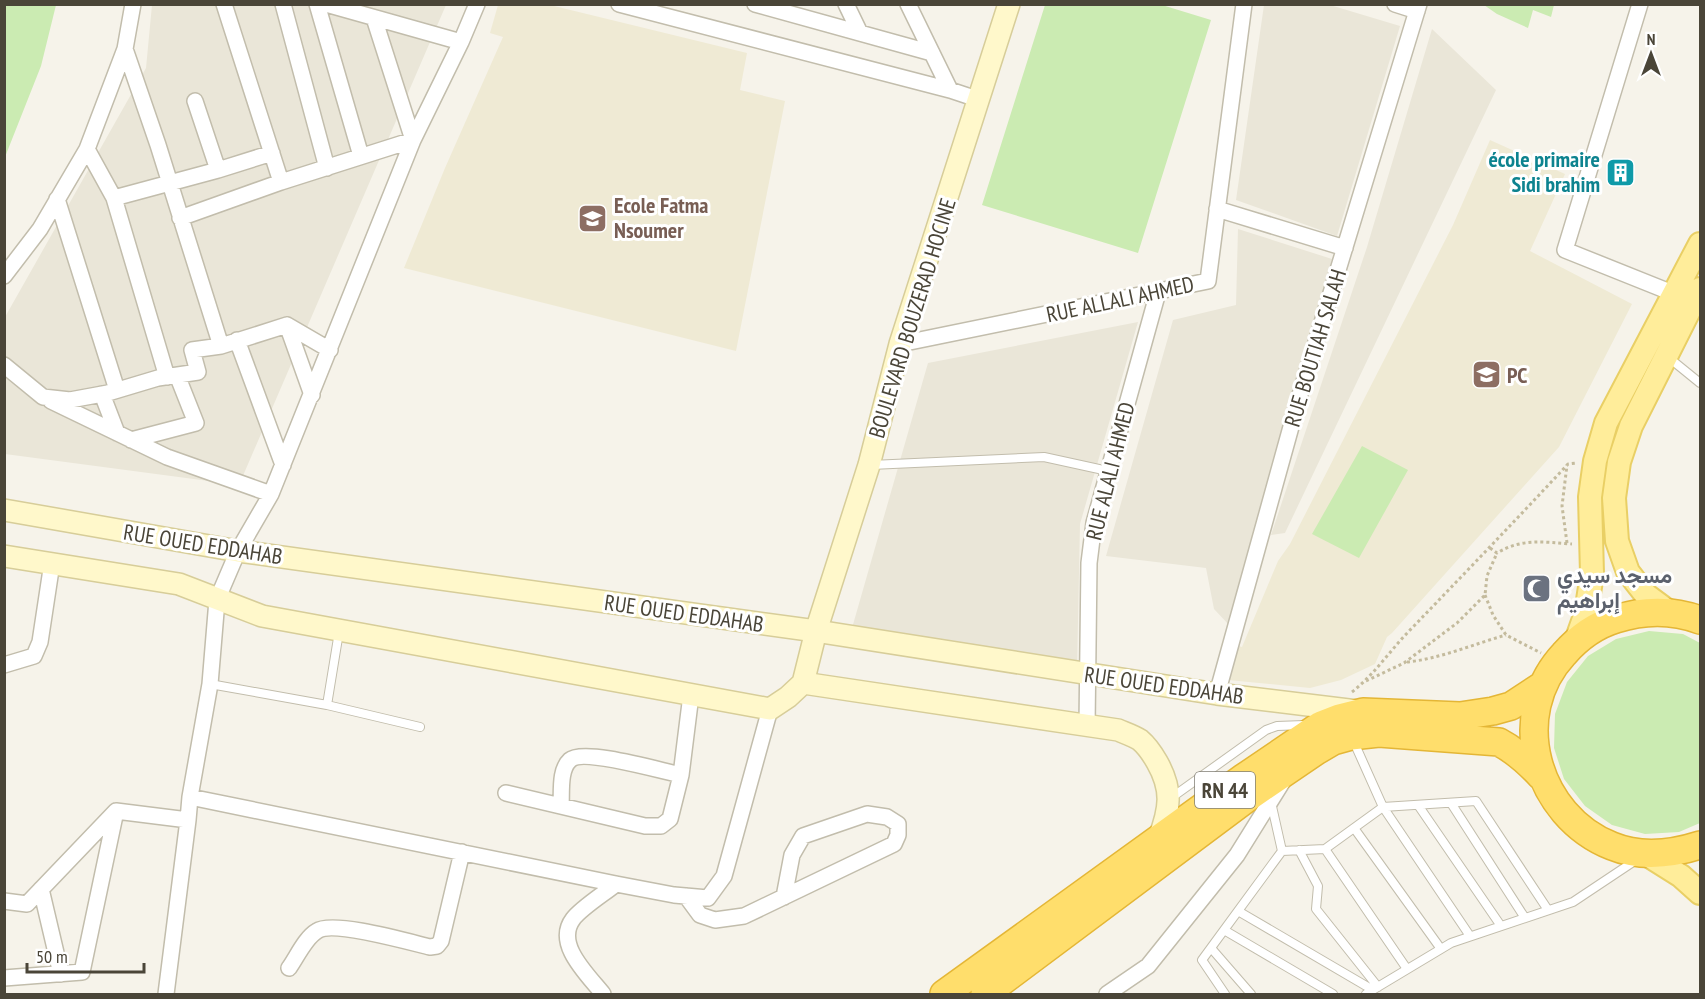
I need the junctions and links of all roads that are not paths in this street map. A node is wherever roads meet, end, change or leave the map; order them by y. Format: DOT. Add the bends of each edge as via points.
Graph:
graph roads {
  1 [pos="133,4"];
  2 [pos="224,4"];
  3 [pos="283,4"];
  4 [pos="318,4"];
  5 [pos="326,4"];
  6 [pos="477,4"];
  7 [pos="619,4"];
  8 [pos="755,4"];
  9 [pos="846,4"];
  10 [pos="908,4"];
  11 [pos="1009,4"];
  12 [pos="1244,4"];
  13 [pos="1395,4"];
  14 [pos="1640,4"];
  15 [pos="644,8"];
  16 [pos="1418,8"];
  17 [pos="791,10"];
  18 [pos="374,18"];
  19 [pos="860,33"];
  20 [pos="461,42"];
  21 [pos="125,49"];
  22 [pos="932,53"];
  23 [pos="950,90"];
  24 [pos="980,100"];
  25 [pos="195,102"];
  26 [pos="413,140"];
  27 [pos="87,149"];
  28 [pos="272,153"];
  29 [pos="361,156"];
  30 [pos="327,168"];
  31 [pos="218,170"];
  32 [pos="281,182"];
  33 [pos="170,183"];
  34 [pos="114,198"];
  35 [pos="57,199"];
  36 [pos="1217,209"];
  37 [pos="180,218"];
  38 [pos="1701,244"];
  39 [pos="1345,249"];
  40 [pos="4,276"];
  41 [pos="1701,289"];
  42 [pos="1158,292"];
  43 [pos="1675,294"];
  44 [pos="287,326"];
  45 [pos="237,340"];
  46 [pos="900,344"];
  47 [pos="221,346"];
  48 [pos="330,350"];
  49 [pos="1667,356"];
  50 [pos="4,365"];
  51 [pos="172,376"];
  52 [pos="1701,383"];
  53 [pos="110,392"];
  54 [pos="312,395"];
  55 [pos="43,397"];
  56 [pos="117,433"];
  57 [pos="131,440"];
  58 [pos="283,465"];
  59 [pos="869,465"];
  60 [pos="1108,471"];
  61 [pos="271,494"];
  62 [pos="4,510"];
  63 [pos="238,551"];
  64 [pos="4,556"];
  65 [pos="52,563"];
  66 [pos="217,600"];
  67 [pos="1670,612"];
  68 [pos="1700,620"];
  69 [pos="816,631"];
  70 [pos="339,632"];
  71 [pos="1576,641"];
  72 [pos="4,665"];
  73 [pos="1088,674"];
  74 [pos="210,684"];
  75 [pos="803,684"];
  76 [pos="1543,685"];
  77 [pos="1217,694"];
  78 [pos="691,695"];
  79 [pos="327,705"];
  80 [pos="770,709"];
  81 [pos="1326,716"];
  82 [pos="1357,724"];
  83 [pos="1087,726"];
  84 [pos="420,727"];
  85 [pos="1292,767"];
  86 [pos="681,775"];
  87 [pos="1541,776"];
  88 [pos="506,793"];
  89 [pos="190,797"];
  90 [pos="1169,800"];
  91 [pos="1270,801"];
  92 [pos="1451,803"];
  93 [pos="561,805"];
  94 [pos="1418,805"];
  95 [pos="1383,807"];
  96 [pos="116,811"];
  97 [pos="188,820"];
  98 [pos="1354,828"];
  99 [pos="1159,838"];
  100 [pos="1701,845"];
  101 [pos="1325,849"];
  102 [pos="1299,850"];
  103 [pos="1282,851"];
  104 [pos="462,852"];
  105 [pos="1646,854"];
  106 [pos="616,884"];
  107 [pos="41,889"];
  108 [pos="1701,893"];
  109 [pos="686,896"];
  110 [pos="784,897"];
  111 [pos="4,901"];
  112 [pos="1548,910"];
  113 [pos="1238,911"];
  114 [pos="1525,918"];
  115 [pos="1501,926"];
  116 [pos="1224,930"];
  117 [pos="1470,936"];
  118 [pos="1211,948"];
  119 [pos="1441,949"];
  120 [pos="289,968"];
  121 [pos="1407,969"];
  122 [pos="61,974"];
  123 [pos="4,978"];
  124 [pos="1372,991"];
  125 [pos="166,994"];
  126 [pos="603,994"];
  127 [pos="944,994"];
  128 [pos="985,994"];
  129 [pos="1107,994"];
  130 [pos="1225,994"];
  131 [pos="1251,994"];
  132 [pos="1333,994"];
  1 -- 21 [label="street"];
  2 -- 28 [label="street"];
  3 -- 30 [label="street"];
  4 -- 29 [label="street"];
  5 -- 18 [label="street"];
  6 -- 20 [label="street"];
  7 -- 15 [label="street"];
  8 -- 17 [label="street"];
  9 -- 19 [label="street"];
  10 -- 22 [label="street"];
  11 -- 24 [label="main road, BOULEVARD BOUZERAD HOCINE"];
  12 -- 36 [label="street, RUE ALLALI AHMED"];
  13 -- 16 [label="street"];
  14 -- 43 [label="street" via="1565,250"];
  15 -- 23 [label="street"];
  16 -- 39 [label="street, RUE BOUTIAH SALAH"];
  17 -- 19 [label="street"];
  18 -- 20 [label="street"];
  18 -- 26 [label="street"];
  19 -- 22 [label="street"];
  20 -- 26 [label="street"];
  21 -- 27 [label="street"];
  21 -- 33 [label="street"];
  22 -- 23 [label="street"];
  23 -- 24 [label="street"];
  24 -- 46 [label="main road, BOULEVARD BOUZERAD HOCINE"];
  25 -- 31 [label="street"];
  26 -- 29 [label="street"];
  26 -- 48 [label="street"];
  27 -- 34 [label="street"];
  27 -- 35 [label="street"];
  28 -- 31 [label="street"];
  28 -- 32 [label="street"];
  29 -- 30 [label="street"];
  30 -- 32 [label="street"];
  31 -- 33 [label="street"];
  32 -- 37 [label="street"];
  33 -- 34 [label="street"];
  33 -- 37 [label="street"];
  34 -- 51 [label="street"];
  35 -- 40 [label="street" via="40,229"];
  35 -- 53 [label="street"];
  36 -- 39 [label="street"];
  36 -- 42 [label="street, RUE ALLALI AHMED" via="1208,281"];
  37 -- 47 [label="street"];
  38 -- 43 [label="main road"];
  39 -- 77 [label="street, RUE BOUTIAH SALAH" via="1299,398"];
  41 -- 49 [label="main road"];
  42 -- 46 [label="street, RUE ALLALI AHMED"];
  42 -- 60 [label="street, RUE ALALI AHMED"];
  43 -- 71 [label="main road" via="1606,423 1594,461 1590,497 1592,574 1586,613"];
  44 -- 45 [label="street"];
  44 -- 48 [label="street"];
  44 -- 54 [label="street"];
  45 -- 47 [label="street"];
  45 -- 58 [label="street"];
  46 -- 59 [label="main road, BOULEVARD BOUZERAD HOCINE"];
  47 -- 51 [label="street" via="192,350 198,372"];
  48 -- 54 [label="street"];
  49 -- 52 [label="lane"];
  49 -- 67 [label="main road" via="1631,426 1619,462 1614,498 1617,541 1628,572 1646,595"];
  50 -- 55 [label="street"];
  51 -- 53 [label="street"];
  51 -- 57 [label="street" via="196,423"];
  53 -- 55 [label="street" via="70,400"];
  53 -- 56 [label="street"];
  54 -- 58 [label="street"];
  55 -- 56 [label="street"];
  56 -- 57 [label="street"];
  57 -- 61 [label="street" via="166,457"];
  58 -- 61 [label="street"];
  59 -- 60 [label="lane" via="1044,457"];
  59 -- 69 [label="main road, BOULEVARD BOUZERAD HOCINE"];
  60 -- 73 [label="street, RUE ALALI AHMED" via="1094,523 1089,563"];
  61 -- 63 [label="street"];
  62 -- 63 [label="main road, RUE OUED EDDAHAB"];
  63 -- 66 [label="street"];
  63 -- 69 [label="main road, RUE OUED EDDAHAB"];
  64 -- 65 [label="main road"];
  65 -- 66 [label="main road" via="179,584"];
  65 -- 72 [label="street" via="40,642 34,656"];
  66 -- 70 [label="main road" via="262,616"];
  66 -- 74 [label="street"];
  67 -- 68 [label="highway"];
  67 -- 71 [label="highway" via="1636,613 1604,623"];
  69 -- 73 [label="main road, RUE OUED EDDAHAB"];
  69 -- 75 [label="main road, BOULEVARD BOUZERAD HOCINE"];
  70 -- 78 [label="main road"];
  70 -- 79 [label="lane"];
  71 -- 76 [label="highway" via="1557,661"];
  73 -- 77 [label="main road, RUE OUED EDDAHAB"];
  73 -- 83 [label="street, RUE ALALI AHMED"];
  74 -- 79 [label="lane"];
  74 -- 89 [label="street"];
  75 -- 80 [label="main road"];
  75 -- 83 [label="main road"];
  76 -- 82 [label="highway, RN 44" via="1511,706 1493,711"];
  76 -- 87 [label="highway" via="1534,735"];
  77 -- 81 [label="main road, RUE OUED EDDAHAB"];
  78 -- 80 [label="main road"];
  78 -- 86 [label="street"];
  79 -- 84 [label="lane"];
  80 -- 109 [label="street" via="724,876 708,898"];
  81 -- 82 [label="highway, RN 44"];
  81 -- 90 [label="lane" via="1266,730"];
  81 -- 99 [label="highway, RN 44"];
  82 -- 85 [label="highway, RN 44"];
  82 -- 87 [label="highway, RN 44" via="1379,733 1499,742 1525,759"];
  82 -- 95 [label="lane"];
  83 -- 90 [label="main road" via="1118,730 1140,740 1165,777"];
  85 -- 91 [label="street"];
  85 -- 128 [label="highway, RN 44"];
  86 -- 93 [label="street" via="670,819 661,826 645,826"];
  86 -- 93 [label="street" via="580,755 570,760 562,775"];
  87 -- 105 [label="highway" via="1558,805 1582,830 1612,846"];
  88 -- 93 [label="street"];
  89 -- 97 [label="street"];
  89 -- 104 [label="street"];
  90 -- 99 [label="main road"];
  91 -- 103 [label="lane"];
  91 -- 129 [label="street" via="1237,855 1148,966"];
  92 -- 94 [label="lane"];
  92 -- 112 [label="lane" via="1476,801"];
  92 -- 114 [label="lane"];
  94 -- 95 [label="lane"];
  94 -- 115 [label="lane"];
  95 -- 98 [label="lane"];
  95 -- 117 [label="lane"];
  96 -- 97 [label="street"];
  96 -- 107 [label="street"];
  96 -- 122 [label="street" via="82,972"];
  97 -- 125 [label="street"];
  98 -- 101 [label="lane"];
  98 -- 119 [label="lane"];
  99 -- 127 [label="highway, RN 44"];
  100 -- 105 [label="highway" via="1677,852"];
  101 -- 102 [label="lane"];
  101 -- 121 [label="lane"];
  102 -- 103 [label="lane"];
  102 -- 124 [label="lane" via="1318,886 1317,909"];
  103 -- 113 [label="lane"];
  104 -- 106 [label="street"];
  104 -- 120 [label="street" via="437,946 325,927 314,933"];
  105 -- 108 [label="main road"];
  105 -- 112 [label="lane" via="1573,902"];
  106 -- 109 [label="street"];
  106 -- 126 [label="street" via="573,919 566,934 568,948"];
  107 -- 111 [label="street" via="27,904"];
  107 -- 122 [label="street"];
  109 -- 110 [label="street" via="700,915 715,920 744,916"];
  110 -- 110 [label="street" via="894,844 898,824 887,817 867,814 803,836 792,855"];
  112 -- 114 [label="lane"];
  113 -- 116 [label="lane"];
  113 -- 124 [label="lane"];
  114 -- 115 [label="lane"];
  115 -- 117 [label="lane"];
  116 -- 118 [label="lane"];
  116 -- 132 [label="lane"];
  117 -- 119 [label="lane"];
  118 -- 130 [label="lane" via="1202,960"];
  118 -- 131 [label="lane"];
  119 -- 121 [label="lane"];
  121 -- 124 [label="lane"];
  122 -- 123 [label="street"];
}
